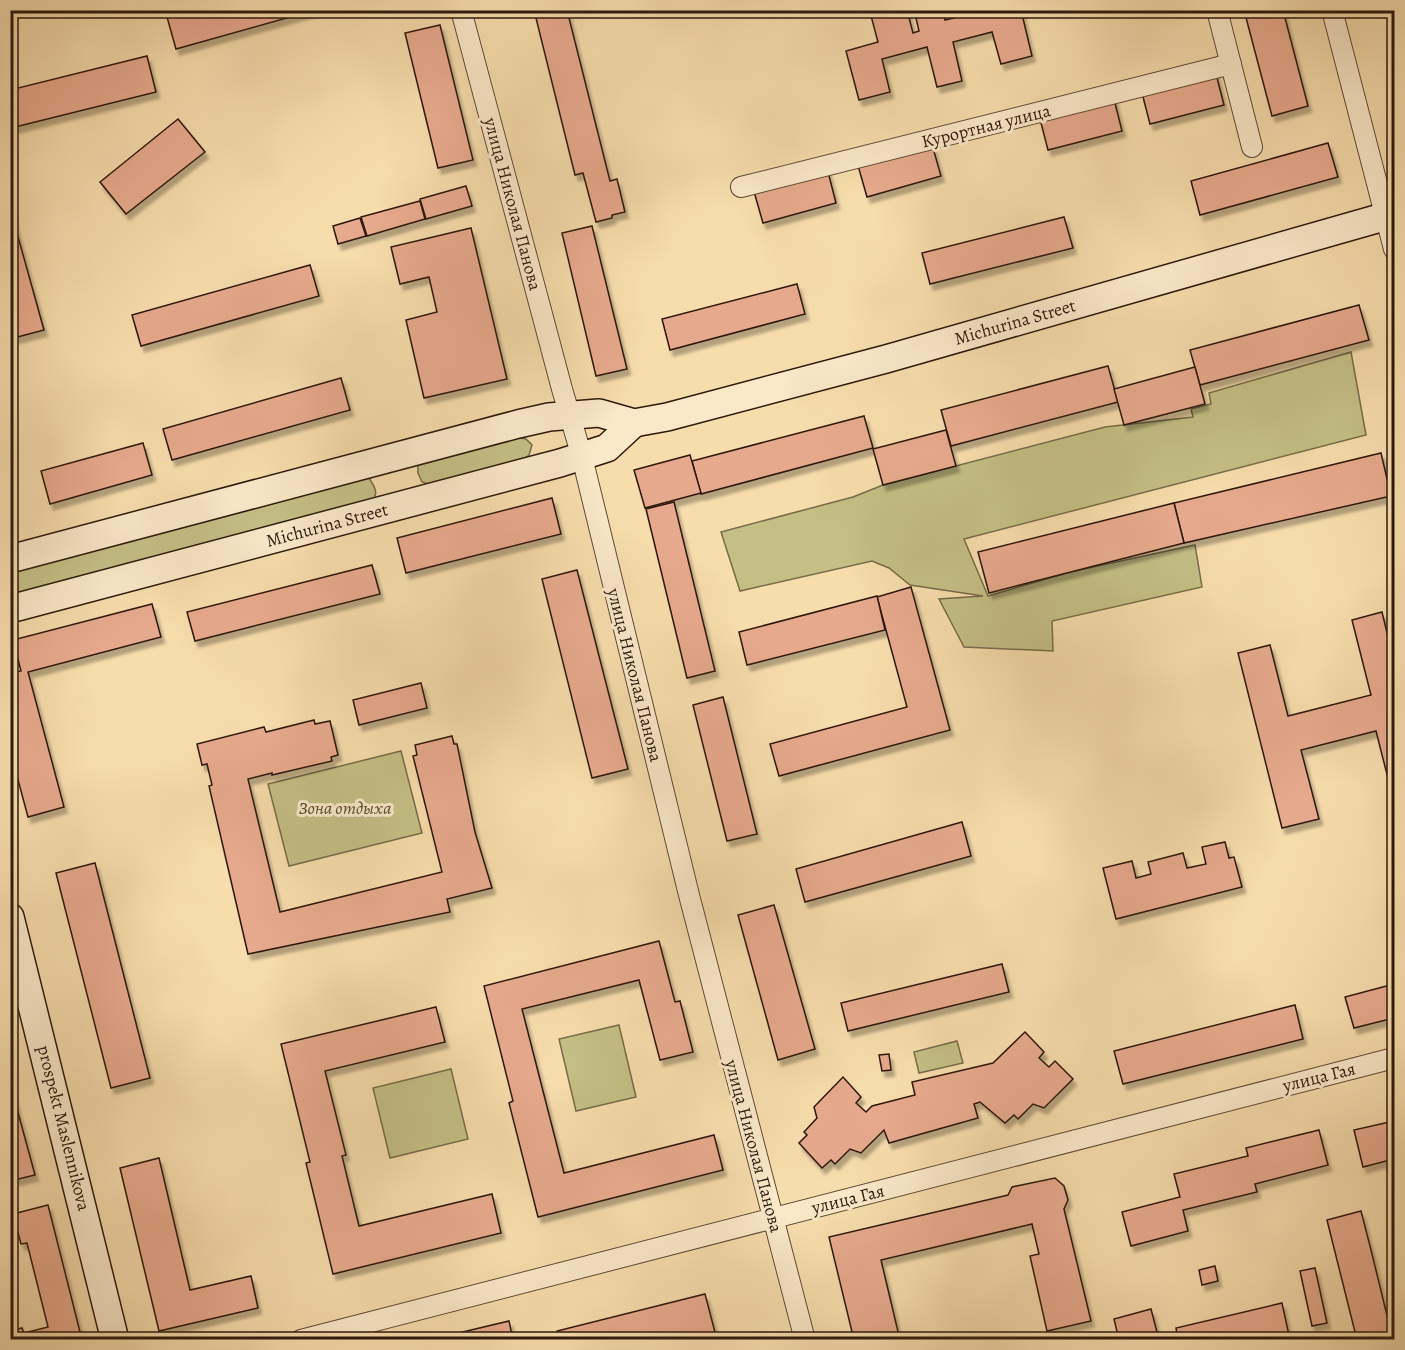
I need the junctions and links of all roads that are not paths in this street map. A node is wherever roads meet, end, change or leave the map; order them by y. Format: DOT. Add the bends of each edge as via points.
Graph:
graph roads {
  1 [pos="461,10"];
  2 [pos="1217,10"];
  3 [pos="1332,10"];
  4 [pos="1231,64"];
  5 [pos="1252,147"];
  6 [pos="741,187"];
  7 [pos="1390,215"];
  8 [pos="1395,249"];
  9 [pos="570,416"];
  10 [pos="633,423"];
  11 [pos="582,457"];
  12 [pos="10,559"];
  13 [pos="10,609"];
  14 [pos="10,917"];
  15 [pos="1395,1058"];
  16 [pos="773,1218"];
  17 [pos="115,1340"];
  18 [pos="302,1340"];
  19 [pos="806,1340"];
  1 -- 9 [label="street, улица Николая Панова"];
  2 -- 4 [label="street"];
  3 -- 7 [label="street"];
  4 -- 5 [label="street"];
  4 -- 6 [label="street, Курортная улица"];
  7 -- 8 [label="street"];
  7 -- 10 [label="main road, Michurina Street" via="886,359"];
  9 -- 10 [label="main road, Michurina Street" via="599,413"];
  9 -- 11 [label="street, улица Николая Панова"];
  9 -- 12 [label="main road, Michurina Street" via="518,424"];
  10 -- 11 [label="main road, Michurina Street" via="607,448"];
  11 -- 13 [label="main road, Michurina Street"];
  11 -- 16 [label="street, улица Николая Панова" via="688,895"];
  14 -- 17 [label="main road, prospekt Maslennikova"];
  15 -- 16 [label="street, улица Гая"];
  16 -- 18 [label="street, улица Гая"];
  16 -- 19 [label="street, улица Николая Панова"];
}
